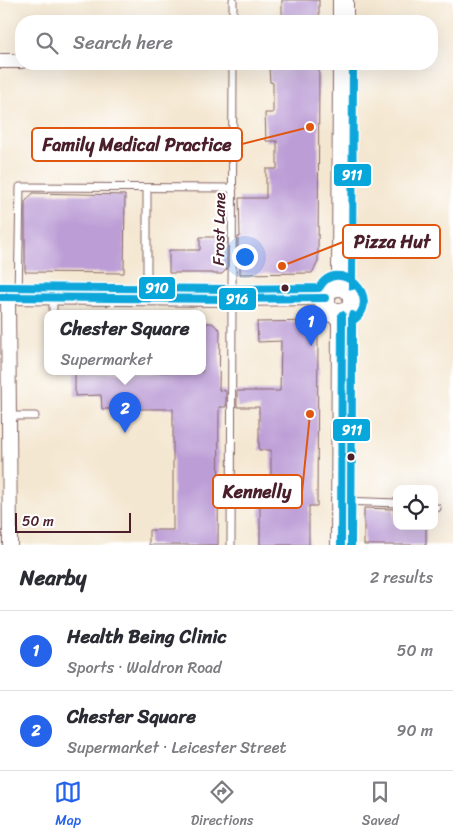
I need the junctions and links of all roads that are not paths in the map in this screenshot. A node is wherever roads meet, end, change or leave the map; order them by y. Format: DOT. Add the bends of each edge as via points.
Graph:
graph roads {
  1 [pos="233,0"];
  2 [pos="343,0"];
  3 [pos="233,15"];
  4 [pos="343,15"];
  5 [pos="0,61"];
  6 [pos="15,61"];
  7 [pos="233,70"];
  8 [pos="343,70"];
  9 [pos="146,188"];
  10 [pos="233,188"];
  11 [pos="342,286"];
  12 [pos="9,297"];
  13 [pos="52,298"];
  14 [pos="325,298"];
  15 [pos="147,299"];
  16 [pos="232,299"];
  17 [pos="53,310"];
  18 [pos="342,315"];
  19 [pos="9,416"];
  20 [pos="35,416"];
  21 [pos="341,501"];
  22 [pos="393,503"];
  23 [pos="10,545"];
  24 [pos="231,545"];
  25 [pos="341,545"];
  1 -- 3 [label="lane"];
  2 -- 4 [label="main road"];
  5 -- 6 [label="street"];
  7 -- 10 [label="lane, Frost Lane"];
  8 -- 11 [label="main road"];
  9 -- 10 [label="lane"];
  9 -- 12 [label="lane" via="20,188"];
  9 -- 15 [label="lane"];
  10 -- 16 [label="lane, Frost Lane"];
  11 -- 14 [label="main road" via="329,290"];
  11 -- 18 [label="main road" via="350,290 354,298 352,307"];
  12 -- 13 [label="street"];
  12 -- 19 [label="street"];
  13 -- 15 [label="street"];
  13 -- 17 [label="lane"];
  14 -- 16 [label="street"];
  14 -- 18 [label="main road" via="329,311"];
  15 -- 16 [label="street"];
  16 -- 24 [label="lane, Frost Lane"];
  18 -- 21 [label="main road"];
  19 -- 20 [label="lane"];
  19 -- 23 [label="street"];
  21 -- 22 [label="lane"];
  21 -- 25 [label="main road"];
}
